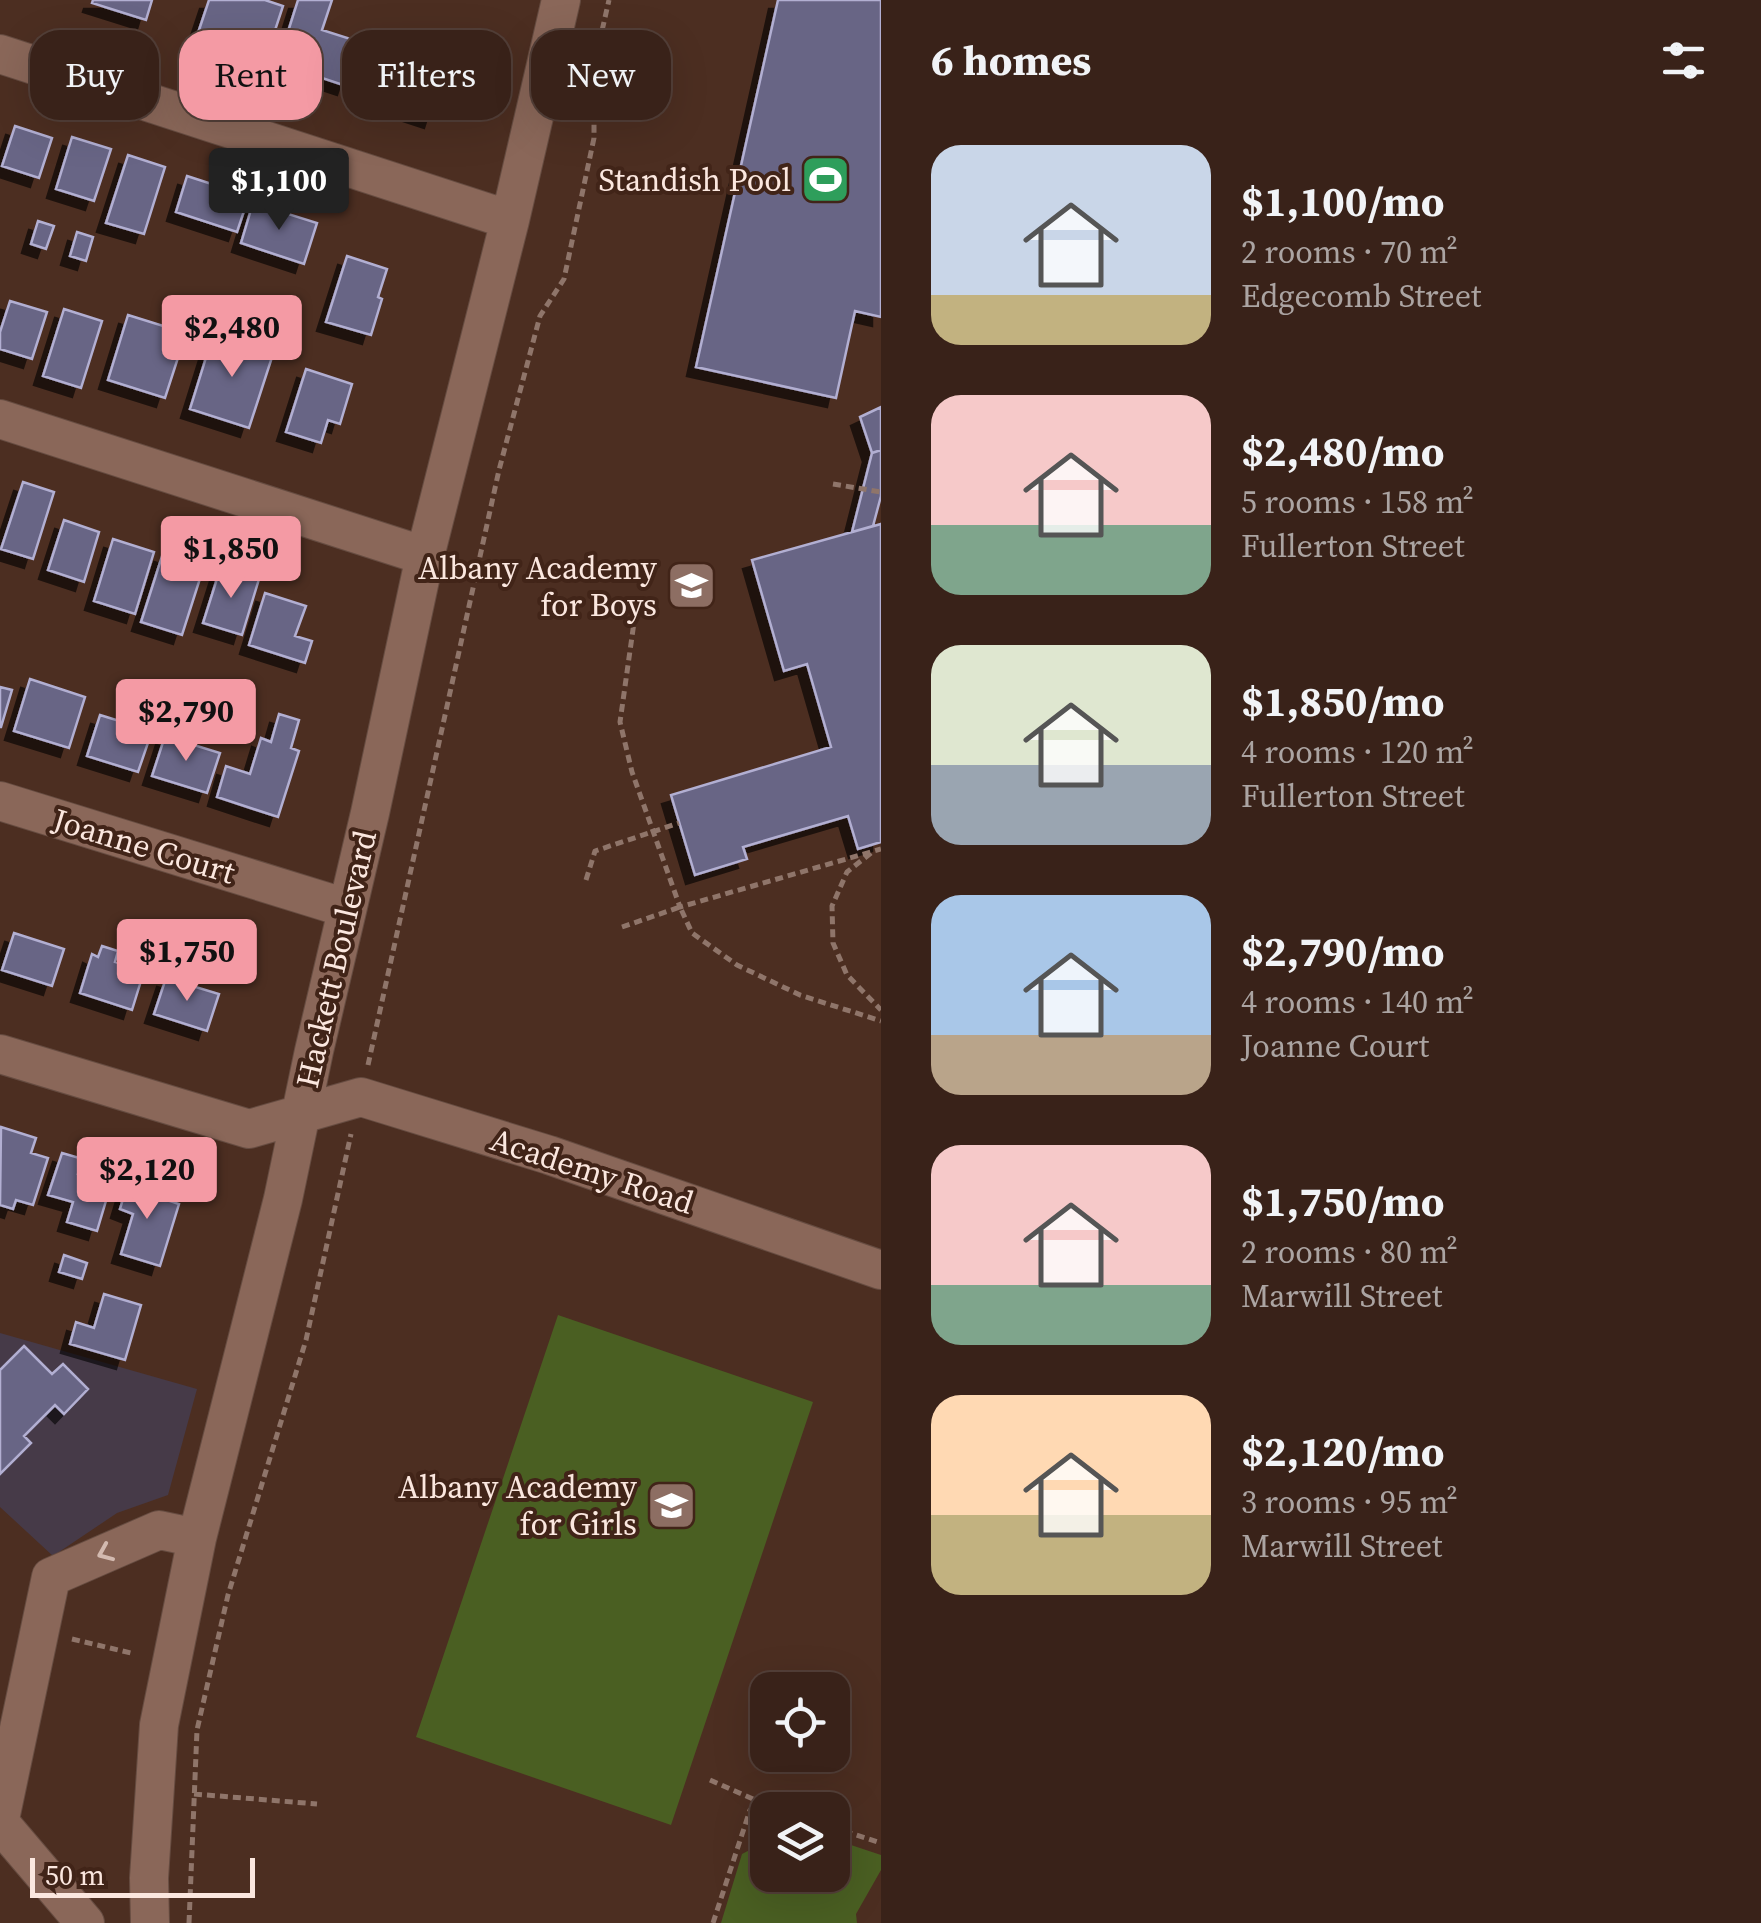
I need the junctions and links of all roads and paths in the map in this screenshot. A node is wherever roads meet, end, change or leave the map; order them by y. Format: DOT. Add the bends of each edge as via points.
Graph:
graph roads {
  1 [pos="561,0"];
  2 [pos="609,0"];
  3 [pos="0,54"];
  4 [pos="510,220"];
  5 [pos="0,419"];
  6 [pos="833,484"];
  7 [pos="881,492"];
  8 [pos="425,556"];
  9 [pos="637,601"];
  10 [pos="0,802"];
  11 [pos="679,822"];
  12 [pos="653,832"];
  13 [pos="877,850"];
  14 [pos="586,880"];
  15 [pos="680,907"];
  16 [pos="346,908"];
  17 [pos="622,927"];
  18 [pos="881,1010"];
  19 [pos="881,1021"];
  20 [pos="0,1054"];
  21 [pos="361,1097"];
  22 [pos="302,1114"];
  23 [pos="881,1270"];
  24 [pos="197,1538"];
  25 [pos="84,1642"];
  26 [pos="135,1654"];
  27 [pos="710,1780"];
  28 [pos="194,1794"];
  29 [pos="750,1798"];
  30 [pos="316,1804"];
  31 [pos="750,1810"];
  32 [pos="0,1821"];
  33 [pos="850,1833"];
  34 [pos="881,1843"];
  35 [pos="85,1923"];
  36 [pos="150,1923"];
  37 [pos="189,1923"];
  38 [pos="713,1923"];
  1 -- 4 [label="street, Hackett Boulevard"];
  2 -- 21 [label="path" via="594,66 594,138 564,279 540,316 499,470"];
  3 -- 4 [label="street"];
  4 -- 8 [label="street, Hackett Boulevard"];
  5 -- 8 [label="street"];
  6 -- 7 [label="path"];
  8 -- 16 [label="street, Hackett Boulevard"];
  9 -- 12 [label="path" via="620,722"];
  10 -- 16 [label="street, Joanne Court"];
  11 -- 12 [label="path"];
  12 -- 14 [label="path" via="595,851"];
  12 -- 15 [label="path"];
  13 -- 15 [label="path"];
  13 -- 18 [label="path" via="847,872 832,906 833,943 846,975"];
  15 -- 17 [label="path"];
  15 -- 19 [label="path" via="692,933 737,966"];
  16 -- 22 [label="street, Hackett Boulevard"];
  20 -- 22 [label="street" via="250,1129"];
  21 -- 22 [label="street"];
  21 -- 23 [label="street, Academy Road"];
  21 -- 28 [label="path" via="306,1340 228,1595 197,1730"];
  22 -- 24 [label="street, Hackett Boulevard"];
  24 -- 32 [label="street, one-way" via="159,1530 51,1577"];
  24 -- 36 [label="street, Hackett Boulevard" via="159,1725"];
  25 -- 26 [label="path"];
  27 -- 29 [label="path"];
  28 -- 30 [label="path"];
  28 -- 37 [label="path"];
  31 -- 38 [label="path"];
  32 -- 35 [label="street"];
  33 -- 34 [label="path"];
}
